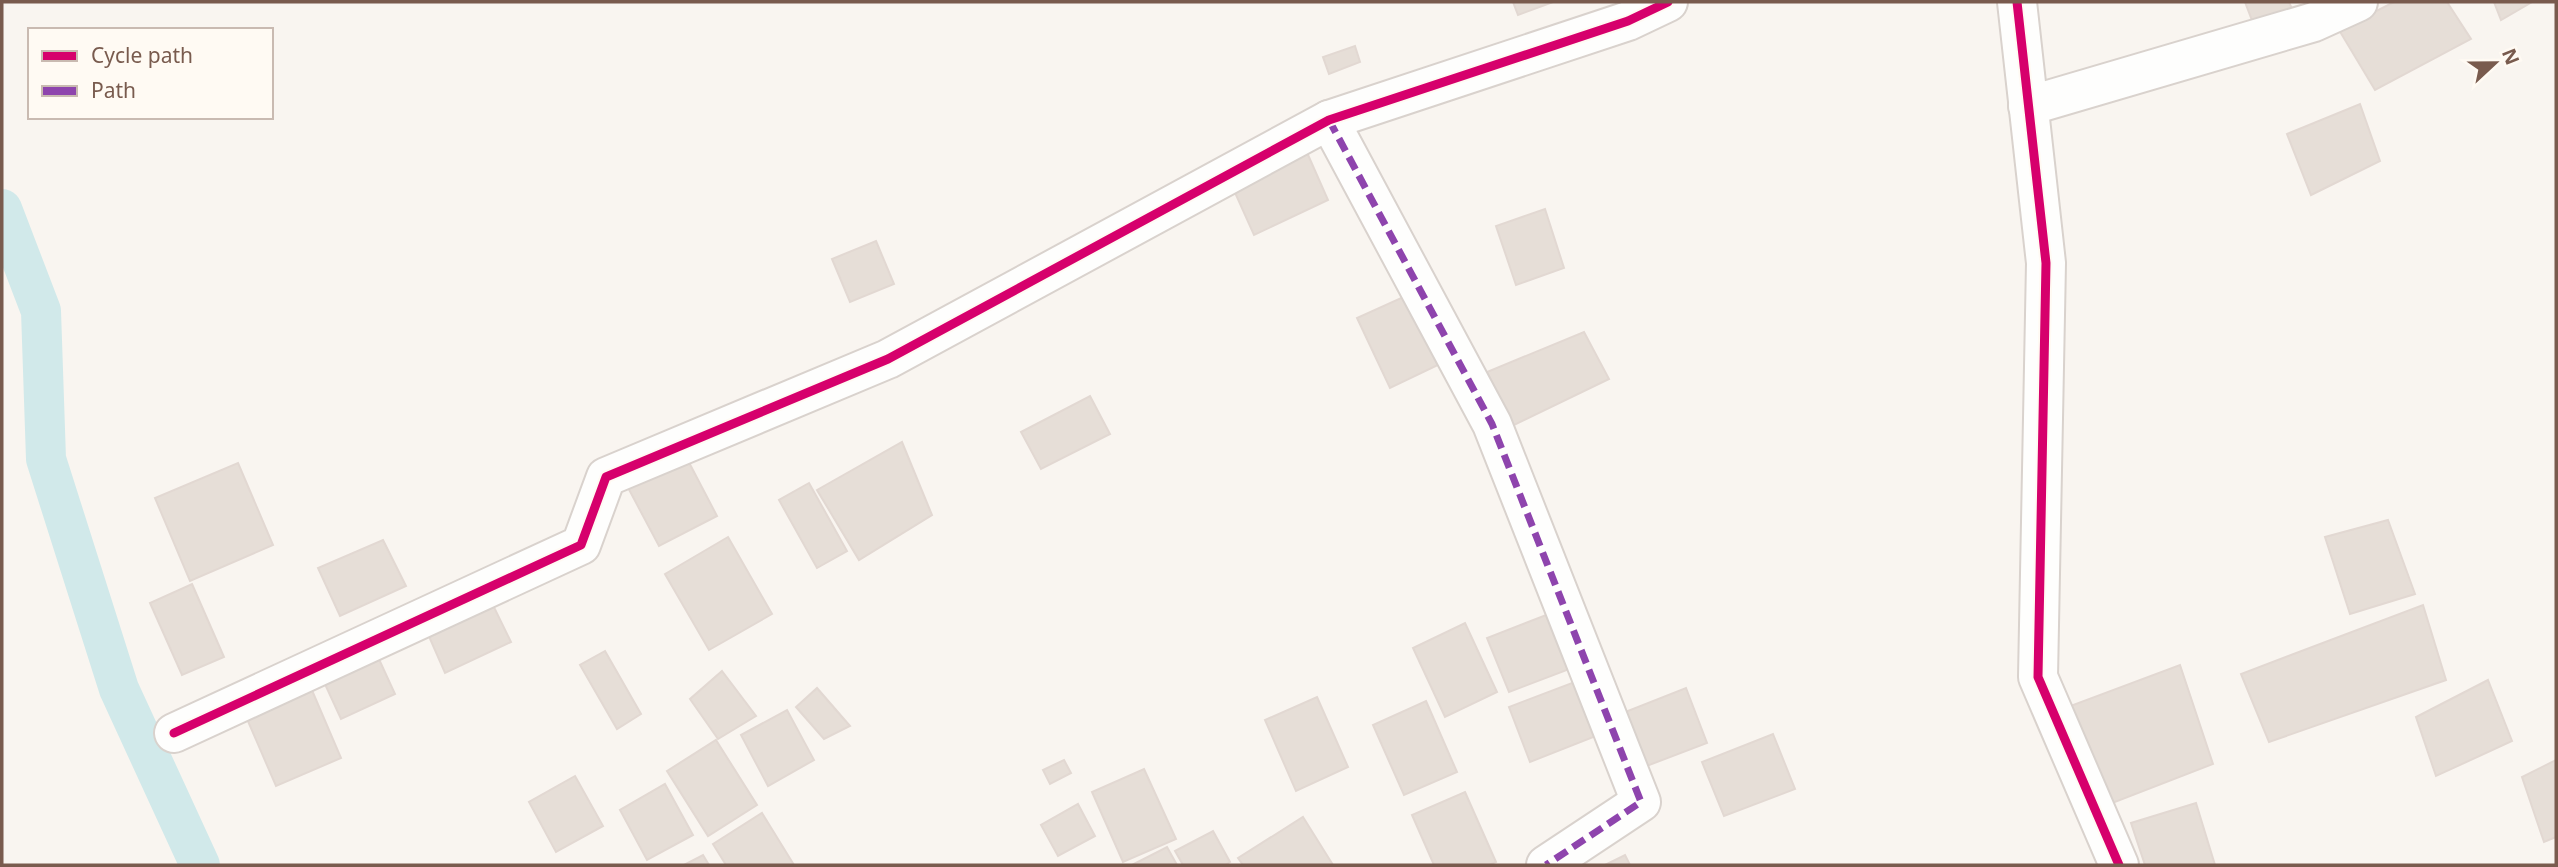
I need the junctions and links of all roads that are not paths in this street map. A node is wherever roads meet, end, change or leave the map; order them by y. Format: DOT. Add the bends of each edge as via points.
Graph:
graph roads {
  1 [pos="1668,2"];
  2 [pos="2017,2"];
  3 [pos="2358,2"];
  4 [pos="2028,106"];
  5 [pos="1329,120"];
  6 [pos="174,733"];
  7 [pos="1546,865"];
  8 [pos="2119,865"];
  1 -- 5 [label="street" via="1628,21"];
  2 -- 4 [label="street"];
  3 -- 4 [label="street" via="2314,22"];
  4 -- 8 [label="street" via="2046,263 2038,677"];
  5 -- 6 [label="street" via="888,359 606,477 581,545"];
  5 -- 7 [label="street" via="1492,424 1641,802"];
}
